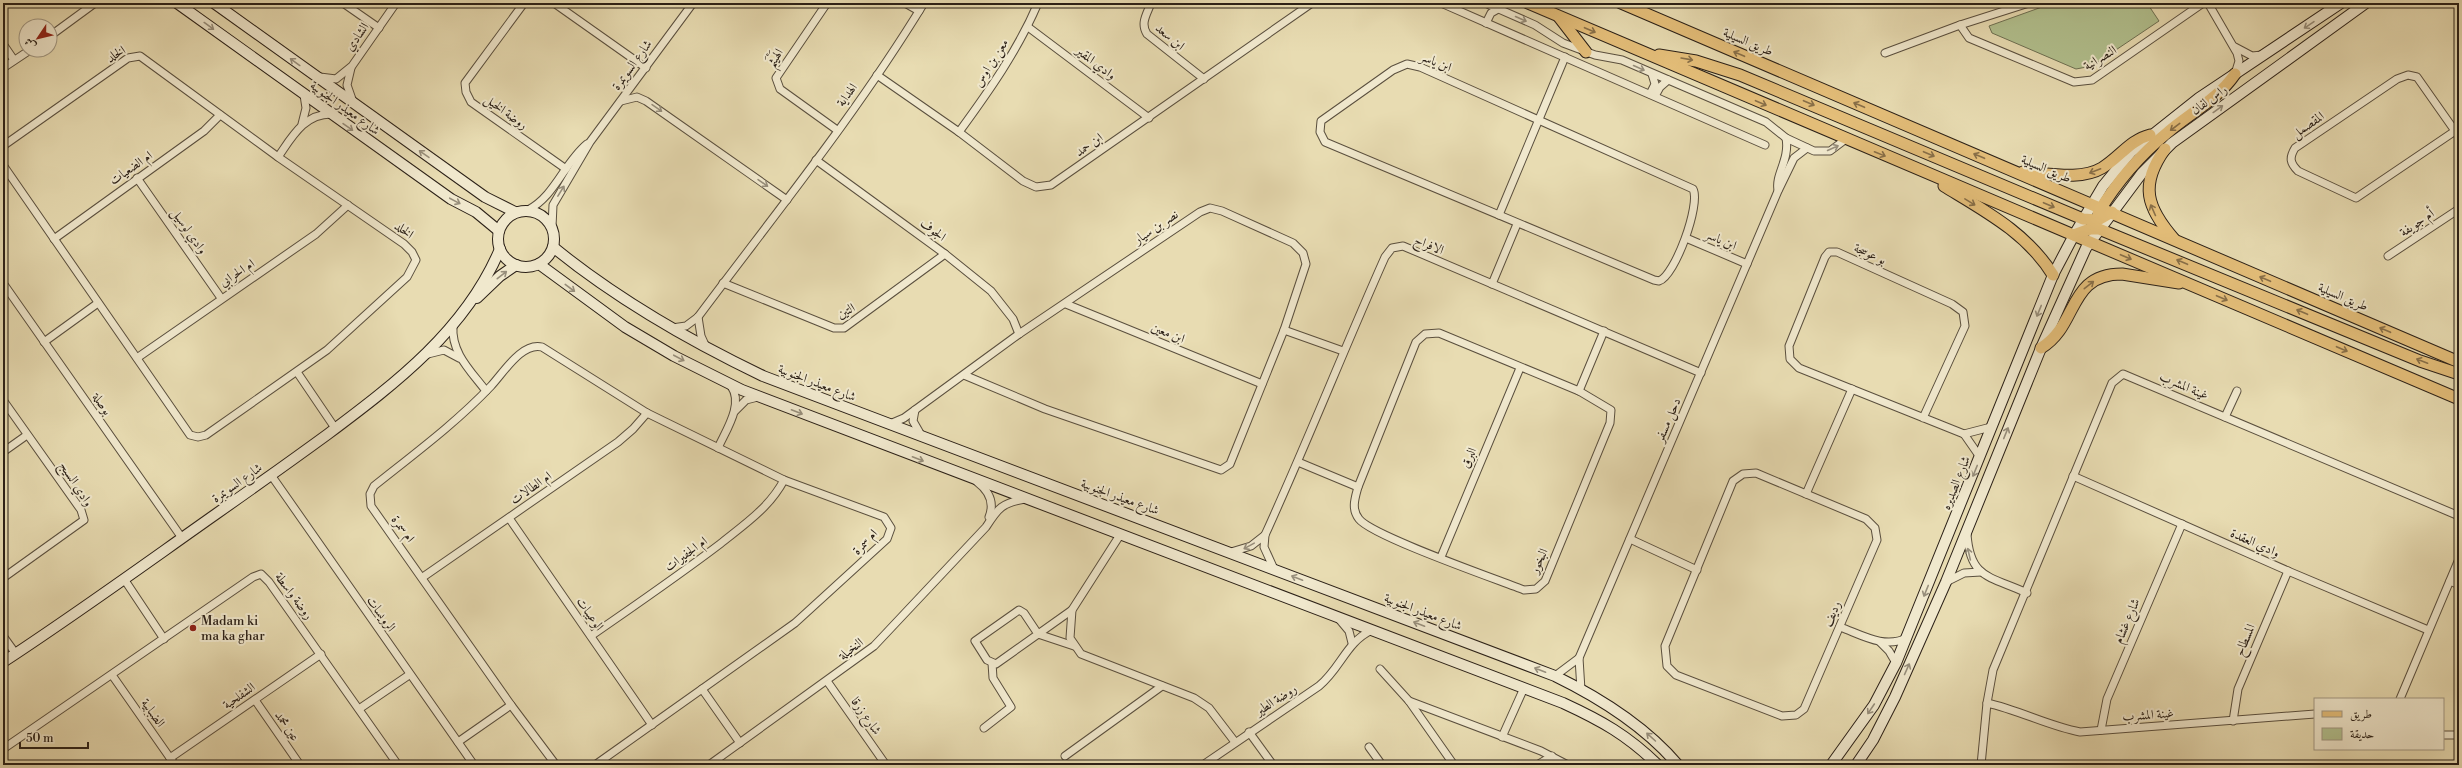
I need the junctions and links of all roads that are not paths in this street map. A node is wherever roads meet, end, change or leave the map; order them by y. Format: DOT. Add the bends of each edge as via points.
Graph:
graph roads {
  1 [pos="95,3"];
  2 [pos="177,3"];
  3 [pos="214,3"];
  4 [pos="343,3"];
  5 [pos="396,3"];
  6 [pos="524,3"];
  7 [pos="554,3"];
  8 [pos="692,3"];
  9 [pos="827,3"];
  10 [pos="905,3"];
  11 [pos="924,3"];
  12 [pos="1038,3"];
  13 [pos="1151,3"];
  14 [pos="1311,3"];
  15 [pos="1441,3"];
  16 [pos="1484,3"];
  17 [pos="1528,3"];
  18 [pos="1621,3"];
  19 [pos="2029,3"];
  20 [pos="2203,3"];
  21 [pos="2208,3"];
  22 [pos="2341,3"];
  23 [pos="2366,3"];
  24 [pos="1498,9"];
  25 [pos="919,10"];
  26 [pos="1559,17"];
  27 [pos="1484,22"];
  28 [pos="1960,25"];
  29 [pos="1028,27"];
  30 [pos="379,28"];
  31 [pos="58,30"];
  32 [pos="3,44"];
  33 [pos="2233,46"];
  34 [pos="1586,52"];
  35 [pos="1885,53"];
  36 [pos="1649,54"];
  37 [pos="2266,54"];
  38 [pos="1565,57"];
  39 [pos="18,58"];
  40 [pos="14,60"];
  41 [pos="352,66"];
  42 [pos="3,68"];
  43 [pos="646,68"];
  44 [pos="1652,74"];
  45 [pos="2235,74"];
  46 [pos="877,75"];
  47 [pos="315,76"];
  48 [pos="1204,79"];
  49 [pos="1668,80"];
  50 [pos="304,95"];
  51 [pos="1652,95"];
  52 [pos="621,101"];
  53 [pos="355,106"];
  54 [pos="220,114"];
  55 [pos="330,114"];
  56 [pos="1149,118"];
  57 [pos="1538,120"];
  58 [pos="301,126"];
  59 [pos="836,130"];
  60 [pos="959,132"];
  61 [pos="2457,134"];
  62 [pos="2150,135"];
  63 [pos="1786,138"];
  64 [pos="1846,139"];
  65 [pos="590,142"];
  66 [pos="1765,145"];
  67 [pos="3,146"];
  68 [pos="1807,148"];
  69 [pos="2165,149"];
  70 [pos="278,157"];
  71 [pos="816,160"];
  72 [pos="3,165"];
  73 [pos="1913,167"];
  74 [pos="566,169"];
  75 [pos="2014,171"];
  76 [pos="137,178"];
  77 [pos="1778,191"];
  78 [pos="787,200"];
  79 [pos="348,205"];
  80 [pos="2097,206"];
  81 [pos="2459,209"];
  82 [pos="528,210"];
  83 [pos="515,212"];
  84 [pos="2112,212"];
  85 [pos="1499,215"];
  86 [pos="1517,224"];
  87 [pos="2091,224"];
  88 [pos="552,227"];
  89 [pos="499,231"];
  90 [pos="2074,235"];
  91 [pos="1686,238"];
  92 [pos="54,239"];
  93 [pos="2090,241"];
  94 [pos="2176,241"];
  95 [pos="553,248"];
  96 [pos="500,249"];
  97 [pos="945,254"];
  98 [pos="2388,256"];
  99 [pos="539,264"];
  100 [pos="1747,264"];
  101 [pos="516,266"];
  102 [pos="2053,275"];
  103 [pos="3,283"];
  104 [pos="723,283"];
  105 [pos="2186,283"];
  106 [pos="1492,284"];
  107 [pos="221,298"];
  108 [pos="98,303"];
  109 [pos="1066,304"];
  110 [pos="468,306"];
  111 [pos="698,317"];
  112 [pos="453,326"];
  113 [pos="668,327"];
  114 [pos="1284,330"];
  115 [pos="1604,331"];
  116 [pos="1019,334"];
  117 [pos="44,342"];
  118 [pos="707,348"];
  119 [pos="2041,348"];
  120 [pos="1342,351"];
  121 [pos="426,355"];
  122 [pos="137,358"];
  123 [pos="462,360"];
  124 [pos="2459,362"];
  125 [pos="1520,368"];
  126 [pos="297,372"];
  127 [pos="1701,373"];
  128 [pos="2459,374"];
  129 [pos="964,375"];
  130 [pos="729,383"];
  131 [pos="1262,384"];
  132 [pos="1852,389"];
  133 [pos="486,391"];
  134 [pos="1579,391"];
  135 [pos="2237,391"];
  136 [pos="758,397"];
  137 [pos="2459,399"];
  138 [pos="3,400"];
  139 [pos="915,410"];
  140 [pos="734,412"];
  141 [pos="647,413"];
  142 [pos="2226,417"];
  143 [pos="1924,418"];
  144 [pos="890,424"];
  145 [pos="1991,427"];
  146 [pos="335,428"];
  147 [pos="1964,434"];
  148 [pos="27,435"];
  149 [pos="921,436"];
  150 [pos="718,448"];
  151 [pos="3,452"];
  152 [pos="1980,457"];
  153 [pos="1298,462"];
  154 [pos="271,475"];
  155 [pos="2073,476"];
  156 [pos="784,480"];
  157 [pos="974,480"];
  158 [pos="1358,487"];
  159 [pos="1806,494"];
  160 [pos="1025,499"];
  161 [pos="2459,516"];
  162 [pos="509,518"];
  163 [pos="2182,524"];
  164 [pos="986,527"];
  165 [pos="1966,531"];
  166 [pos="1120,535"];
  167 [pos="1265,535"];
  168 [pos="182,538"];
  169 [pos="1630,539"];
  170 [pos="1231,552"];
  171 [pos="1441,557"];
  172 [pos="2459,559"];
  173 [pos="1274,569"];
  174 [pos="1697,570"];
  175 [pos="2288,571"];
  176 [pos="1981,572"];
  177 [pos="423,577"];
  178 [pos="3,578"];
  179 [pos="124,579"];
  180 [pos="2450,581"];
  181 [pos="1946,582"];
  182 [pos="2459,585"];
  183 [pos="2027,593"];
  184 [pos="1072,610"];
  185 [pos="1337,618"];
  186 [pos="1840,627"];
  187 [pos="1372,630"];
  188 [pos="2428,630"];
  189 [pos="1038,634"];
  190 [pos="3,636"];
  191 [pos="591,636"];
  192 [pos="1907,638"];
  193 [pos="164,639"];
  194 [pos="1879,642"];
  195 [pos="1352,643"];
  196 [pos="1074,646"];
  197 [pos="16,654"];
  198 [pos="321,654"];
  199 [pos="1579,658"];
  200 [pos="3,662"];
  201 [pos="992,663"];
  202 [pos="1896,663"];
  203 [pos="1380,669"];
  204 [pos="112,675"];
  205 [pos="409,675"];
  206 [pos="1555,676"];
  207 [pos="827,681"];
  208 [pos="1162,686"];
  209 [pos="1524,688"];
  210 [pos="702,689"];
  211 [pos="1581,690"];
  212 [pos="2400,698"];
  213 [pos="255,700"];
  214 [pos="1409,701"];
  215 [pos="1987,703"];
  216 [pos="511,705"];
  217 [pos="360,709"];
  218 [pos="2314,714"];
  219 [pos="2233,721"];
  220 [pos="652,725"];
  221 [pos="984,728"];
  222 [pos="2101,730"];
  223 [pos="1249,732"];
  224 [pos="2459,735"];
  225 [pos="2444,736"];
  226 [pos="1502,737"];
  227 [pos="458,742"];
  228 [pos="1235,742"];
  229 [pos="740,743"];
  230 [pos="1369,747"];
  231 [pos="3,749"];
  232 [pos="1066,756"];
  233 [pos="1552,756"];
  234 [pos="170,758"];
  235 [pos="175,765"];
  236 [pos="300,765"];
  237 [pos="398,765"];
  238 [pos="474,765"];
  239 [pos="556,765"];
  240 [pos="595,765"];
  241 [pos="709,765"];
  242 [pos="886,765"];
  243 [pos="1202,765"];
  244 [pos="1272,765"];
  245 [pos="1382,765"];
  246 [pos="1454,765"];
  247 [pos="1537,765"];
  248 [pos="1568,765"];
  249 [pos="1658,765"];
  250 [pos="1678,765"];
  251 [pos="1830,765"];
  252 [pos="1856,765"];
  253 [pos="1981,765"];
  1 -- 31 [label="street"];
  2 -- 50 [label="street, شارع معيذر الجنوبية, one-way"];
  47 -- 3 [label="street, شارع معيذر الجنوبية, one-way"];
  4 -- 30 [label="street"];
  5 -- 30 [label="street, الشادي"];
  6 -- 74 [label="street, روضة الخيل" via="465,83 466,92 471,102"];
  7 -- 43 [label="street"];
  8 -- 43 [label="street, شارع السويمرة"];
  9 -- 59 [label="street, الهَيْثَم" via="776,78 780,89"];
  10 -- 25 [label="street"];
  11 -- 25 [label="street, الهداية"];
  12 -- 29 [label="street, معن بن اوس"];
  13 -- 48 [label="street, ابن سعد" via="1144,20 1143,28 1147,34"];
  14 -- 48 [label="street, ابن حمد"];
  15 -- 27 [label="street"];
  16 -- 24 [label="street"];
  16 -- 27 [label="street"];
  17 -- 26 [label="main road"];
  75 -- 18 [label="main road, طريق السيلية, one-way"];
  19 -- 28 [label="street"];
  20 -- 28 [label="street, النصرانية" via="2092,80 2074,82 1970,38"];
  21 -- 33 [label="street"];
  22 -- 37 [label="street, راس لفان, one-way"];
  69 -- 23 [label="street, راس لفان, one-way"];
  24 -- 27 [label="street"];
  24 -- 34 [label="street, one-way" via="1535,25 1558,41"];
  25 -- 46 [label="street, الهداية"];
  26 -- 34 [label="main road"];
  26 -- 36 [label="main road, one-way"];
  27 -- 38 [label="street"];
  28 -- 35 [label="street"];
  29 -- 56 [label="street, وادي المقير"];
  29 -- 60 [label="street, معن بن اوس" via="996,81"];
  30 -- 41 [label="street, الشادي"];
  32 -- 40 [label="street"];
  33 -- 37 [label="street" via="2252,56"];
  33 -- 45 [label="street" via="2239,61"];
  34 -- 44 [label="street, one-way" via="1615,58"];
  36 -- 64 [label="main road, one-way"];
  36 -- 87 [label="main road, one-way" via="1696,61 1740,75"];
  37 -- 45 [label="street, راس لفان"];
  38 -- 51 [label="street"];
  38 -- 57 [label="street"];
  39 -- 40 [label="street"];
  40 -- 42 [label="street"];
  41 -- 47 [label="street, الشادي" via="336,79"];
  41 -- 53 [label="street, الشادي" via="347,85"];
  43 -- 52 [label="street, شارع السويمرة"];
  44 -- 49 [label="street"];
  44 -- 51 [label="street"];
  45 -- 62 [label="street, راس لفان"];
  45 -- 80 [label="main road, one-way" via="2218,94 2150,148"];
  46 -- 59 [label="street, الهداية"];
  46 -- 60 [label="street, ابن حمد"];
  47 -- 53 [label="street, شارع معيذر الجنوبية"];
  48 -- 56 [label="street, ابن حمد"];
  49 -- 51 [label="street"];
  49 -- 63 [label="street" via="1766,122"];
  50 -- 55 [label="street, شارع معيذر الجنوبية"];
  50 -- 58 [label="street" via="305,114"];
  51 -- 66 [label="street"];
  52 -- 65 [label="street, شارع السويمرة"];
  52 -- 78 [label="street, one-way" via="637,97 646,101"];
  83 -- 53 [label="street, شارع معيذر الجنوبية, one-way" via="485,197"];
  54 -- 67 [label="street, الخلد" via="140,56 128,58"];
  54 -- 70 [label="street, الخلد"];
  54 -- 76 [label="street, ام الضعيات" via="204,132"];
  55 -- 58 [label="street" via="311,118"];
  55 -- 89 [label="street, شارع معيذر الجنوبية, one-way" via="451,199 476,212"];
  56 -- 60 [label="street, ابن حمد" via="1051,185 1036,187 1023,181"];
  57 -- 85 [label="street"];
  57 -- 85 [label="street, ابن ياسر" via="1420,67 1407,64 1393,70 1321,121 1320,132 1324,142"];
  57 -- 91 [label="street, ابن ياسر" via="1693,189 1696,199"];
  58 -- 70 [label="street"];
  59 -- 71 [label="street, الهداية"];
  61 -- 61 [label="street, المقصمل" via="2417,77 2408,75 2397,78 2295,148 2290,156 2292,165 2298,171 2356,198"];
  62 -- 75 [label="main road, one-way" via="2138,139 2110,162 2091,173"];
  62 -- 80 [label="street, راس لفان" via="2114,171"];
  63 -- 68 [label="street"];
  63 -- 77 [label="street, دحل مسفر" via="1787,156 1778,182"];
  68 -- 64 [label="street, one-way" via="1819,152 1830,151"];
  64 -- 73 [label="main road, one-way"];
  65 -- 74 [label="street, شارع السويمرة"];
  88 -- 65 [label="street, شارع السويمرة, one-way" via="553,205"];
  68 -- 77 [label="street, دحل مسفر" via="1794,158"];
  69 -- 84 [label="street, راس لفان" via="2144,170"];
  94 -- 69 [label="main road, one-way" via="2153,212 2149,196 2151,174"];
  70 -- 79 [label="street, الخلد"];
  71 -- 78 [label="street, الهداية"];
  71 -- 97 [label="street, الجوف"];
  72 -- 92 [label="street, الخلد"];
  73 -- 90 [label="main road"];
  73 -- 102 [label="main road, one-way" via="2008,226 2039,255"];
  74 -- 82 [label="street, شارع السويمرة" via="545,197"];
  75 -- 80 [label="main road, طريق السيلية"];
  76 -- 92 [label="street, ام الضعيات"];
  76 -- 107 [label="street, وادي لوسيل"];
  77 -- 100 [label="street, دحل مسفر"];
  78 -- 104 [label="street, الهداية"];
  79 -- 107 [label="street, ام الحرابي" via="316,234"];
  79 -- 126 [label="street, الخلد" via="412,252 416,260 414,268 362,319"];
  80 -- 84 [label="main road, طريق السيلية"];
  80 -- 87 [label="main road"];
  81 -- 98 [label="street, أم جويفة"];
  82 -- 83 [label="street"];
  82 -- 88 [label="street" via="544,217"];
  83 -- 89 [label="street" via="505,220"];
  84 -- 87 [label="main road"];
  84 -- 94 [label="main road, طريق السيلية"];
  85 -- 86 [label="street, ابن ياسر"];
  86 -- 91 [label="street, ابن ياسر" via="1659,281 1667,277"];
  86 -- 106 [label="street"];
  87 -- 90 [label="main road"];
  87 -- 93 [label="main road"];
  128 -- 87 [label="main road, one-way" via="2420,361"];
  88 -- 95 [label="street"];
  89 -- 96 [label="street"];
  90 -- 93 [label="main road"];
  90 -- 102 [label="street, شارع الصديره"];
  91 -- 100 [label="street, ابن ياسر"];
  92 -- 108 [label="street, الخلد"];
  93 -- 105 [label="main road, one-way"];
  93 -- 119 [label="street"];
  124 -- 94 [label="main road, طريق السيلية, one-way"];
  95 -- 99 [label="street"];
  95 -- 113 [label="street, شارع معيذر الجنوبية" via="599,284"];
  96 -- 101 [label="street" via="505,258"];
  96 -- 110 [label="street, شارع السويمرة"];
  97 -- 104 [label="street, التين" via="844,328 834,328"];
  97 -- 116 [label="street, الجوف" via="991,291 1013,319"];
  99 -- 101 [label="street"];
  99 -- 130 [label="street, one-way" via="625,327 680,359"];
  100 -- 127 [label="street, دحل مسفر"];
  110 -- 101 [label="street, شارع السويمرة, one-way" via="500,276"];
  102 -- 145 [label="street, شارع الصديره, one-way"];
  103 -- 117 [label="street, بوصلة"];
  104 -- 111 [label="street, الهداية"];
  119 -- 105 [label="main road, one-way" via="2056,337 2076,299 2096,280 2113,274 2122,274"];
  105 -- 137 [label="main road, one-way"];
  106 -- 115 [label="street, الافراح"];
  106 -- 120 [label="street, الافراح" via="1403,246 1392,248 1385,257"];
  107 -- 122 [label="street, ام الحرابي"];
  108 -- 117 [label="street"];
  108 -- 122 [label="street, الخلد"];
  109 -- 114 [label="street, نصر بن سيار" via="1200,212 1210,208 1293,243 1303,253 1306,264"];
  109 -- 116 [label="street, نصر بن سيار"];
  109 -- 131 [label="street, ابن معين"];
  110 -- 112 [label="street, شارع السويمرة"];
  111 -- 113 [label="street, الهداية" via="686,326"];
  111 -- 118 [label="street" via="701,336"];
  112 -- 121 [label="street, شارع السويمرة"];
  112 -- 123 [label="street" via="453,342"];
  113 -- 118 [label="street, شارع معيذر الجنوبية"];
  114 -- 120 [label="street"];
  114 -- 131 [label="street, نصر بن سيار"];
  115 -- 127 [label="street, الافراح"];
  115 -- 134 [label="street"];
  116 -- 129 [label="street, نصر بن سيار"];
  117 -- 168 [label="street, بوصلة"];
  118 -- 144 [label="street, شارع معيذر الجنوبية" via="763,376"];
  165 -- 119 [label="street, one-way"];
  120 -- 153 [label="street, الافراح"];
  121 -- 123 [label="street" via="444,350"];
  121 -- 146 [label="street, شارع السويمرة" via="379,397"];
  122 -- 126 [label="street, الخلد" via="190,434 198,437 206,435"];
  123 -- 133 [label="street"];
  125 -- 134 [label="street, البخور"];
  125 -- 158 [label="street, البخور" via="1439,333 1425,334 1416,342"];
  125 -- 171 [label="street, البرق"];
  126 -- 146 [label="street"];
  127 -- 169 [label="street, دحل مسفر"];
  129 -- 131 [label="street, نصر بن سيار" via="1045,409 1220,470 1230,464"];
  129 -- 139 [label="street, نصر بن سيار"];
  130 -- 136 [label="street"];
  130 -- 140 [label="street" via="737,395"];
  132 -- 143 [label="street, بو عوسجة"];
  132 -- 143 [label="street, بو عوسجة" via="1799,368 1790,359 1788,352 1825,257 1833,251 1952,304 1963,312 1965,326"];
  132 -- 159 [label="street"];
  133 -- 141 [label="street, ام سمرة" via="525,349 534,345 542,347"];
  133 -- 177 [label="street, ام سمرة" via="448,427 374,486 370,494 372,506"];
  134 -- 171 [label="street, البخور" via="1611,410 1610,423 1545,581 1536,589 1524,590"];
  135 -- 142 [label="street"];
  136 -- 140 [label="street" via="746,400"];
  136 -- 157 [label="street, one-way"];
  138 -- 148 [label="street, وادي السيج"];
  139 -- 144 [label="street, نصر بن سيار"];
  139 -- 149 [label="street" via="913,421"];
  140 -- 150 [label="street"];
  141 -- 150 [label="street, ام سمرة"];
  141 -- 162 [label="street, ام الطالات" via="618,442"];
  142 -- 155 [label="street, غينة المشرب" via="2123,374 2112,383"];
  142 -- 161 [label="street, غينة المشرب"];
  143 -- 147 [label="street, بو عوسجة"];
  144 -- 149 [label="street, شارع معيذر الجنوبية"];
  145 -- 147 [label="street"];
  145 -- 152 [label="street, شارع الصديره"];
  146 -- 154 [label="street, شارع السويمرة"];
  147 -- 152 [label="street"];
  148 -- 151 [label="street"];
  148 -- 178 [label="street, وادي السيج" via="81,510 84,520"];
  149 -- 170 [label="street, شارع معيذر الجنوبية"];
  150 -- 156 [label="street, ام سمرة"];
  152 -- 192 [label="street, شارع الصديره, one-way"];
  153 -- 158 [label="street"];
  153 -- 167 [label="street, الافراح"];
  154 -- 168 [label="street, شارع السويمرة"];
  154 -- 205 [label="street, الرويسات"];
  155 -- 163 [label="street, وادي العقدة"];
  155 -- 183 [label="street, غينة المشرب"];
  156 -- 191 [label="street, ام الجفيرات" via="764,510 696,563"];
  156 -- 210 [label="street, ام سمرة" via="884,518 891,528 887,539 795,623"];
  157 -- 160 [label="street"];
  157 -- 164 [label="street, النخيلة" via="987,490 992,502"];
  158 -- 171 [label="street, البخور" via="1354,505 1358,518 1368,528"];
  159 -- 174 [label="street, رديف" via="1756,473 1743,474 1733,481"];
  159 -- 186 [label="street, رديف" via="1866,519 1875,528 1877,540"];
  160 -- 164 [label="street, النخيلة" via="1001,506"];
  160 -- 166 [label="street"];
  162 -- 177 [label="street, ام الطالات"];
  162 -- 191 [label="street, الوعيبات"];
  163 -- 175 [label="street, وادي العقدة"];
  163 -- 222 [label="street, شارع غشام" via="2107,699"];
  164 -- 207 [label="street, النخيلة" via="874,646"];
  176 -- 165 [label="street, one-way" via="1973,565 1969,556"];
  165 -- 181 [label="street"];
  166 -- 184 [label="street"];
  166 -- 185 [label="street"];
  167 -- 170 [label="street, one-way" via="1250,546"];
  167 -- 173 [label="street" via="1264,547"];
  168 -- 179 [label="street, شارع السويمرة"];
  169 -- 174 [label="street"];
  169 -- 199 [label="street, دحل مسفر"];
  170 -- 173 [label="street, شارع معيذر الجنوبية"];
  172 -- 180 [label="street"];
  206 -- 173 [label="street, شارع معيذر الجنوبية, one-way"];
  174 -- 186 [label="street, رديف" via="1664,646 1667,666 1676,675 1782,716 1796,715 1804,709"];
  175 -- 188 [label="street, وادي العقدة"];
  175 -- 219 [label="street, المسطاح" via="2238,689"];
  176 -- 181 [label="street" via="1964,572"];
  176 -- 183 [label="street"];
  177 -- 216 [label="street, ام سمرة"];
  179 -- 193 [label="street"];
  179 -- 197 [label="street, شارع السويمرة"];
  180 -- 182 [label="street"];
  180 -- 188 [label="street"];
  252 -- 181 [label="street, one-way" via="1885,719"];
  183 -- 215 [label="street, غينة المشرب" via="1993,670"];
  184 -- 189 [label="street"];
  184 -- 196 [label="street" via="1070,638"];
  185 -- 187 [label="street"];
  185 -- 195 [label="street" via="1348,631"];
  186 -- 194 [label="street"];
  187 -- 195 [label="street, روضة الطير"];
  187 -- 209 [label="street"];
  188 -- 212 [label="street"];
  189 -- 196 [label="street"];
  189 -- 201 [label="street" via="996,664"];
  189 -- 201 [label="street" via="1024,613 1019,610 1013,612 975,641 987,660"];
  190 -- 197 [label="street"];
  191 -- 220 [label="street, الوعيبات"];
  192 -- 194 [label="street" via="1894,643"];
  192 -- 202 [label="street, شارع الصديره"];
  193 -- 198 [label="street, روضة واسطة" via="261,574"];
  193 -- 204 [label="street, روضة واسطة"];
  194 -- 202 [label="street" via="1889,651"];
  195 -- 223 [label="street, روضة الطير" via="1329,678"];
  196 -- 208 [label="street" via="1081,654"];
  197 -- 200 [label="street, شارع السويمرة"];
  198 -- 213 [label="street, الشفلحية"];
  198 -- 217 [label="street, روضة واسطة"];
  199 -- 206 [label="street, دحل مسفر"];
  199 -- 211 [label="street, دحل مسفر"];
  201 -- 221 [label="street" via="993,678 1011,707"];
  202 -- 251 [label="street, شارع الصديره, one-way" via="1870,711"];
  203 -- 214 [label="street"];
  204 -- 231 [label="street, روضة واسطة"];
  204 -- 234 [label="street, الضبابية"];
  205 -- 217 [label="street"];
  205 -- 227 [label="street, الرويسات"];
  206 -- 211 [label="street, شارع معيذر الجنوبية"];
  207 -- 229 [label="street, النخيلة"];
  207 -- 242 [label="street, شارع زرقا"];
  208 -- 228 [label="street" via="1194,698 1209,708"];
  208 -- 232 [label="street"];
  209 -- 226 [label="street"];
  209 -- 249 [label="street" via="1613,728 1626,736"];
  210 -- 220 [label="street, ام سمرة"];
  210 -- 229 [label="street"];
  250 -- 211 [label="street, شارع معيذر الجنوبية, one-way" via="1660,745 1634,723"];
  213 -- 234 [label="street, الشفلحية"];
  213 -- 236 [label="street, عين محمد"];
  214 -- 226 [label="street"];
  214 -- 246 [label="street"];
  215 -- 222 [label="street, غينة المشرب" via="2008,708 2053,726 2080,732"];
  215 -- 253 [label="street, غينة المشرب"];
  216 -- 227 [label="street"];
  216 -- 239 [label="street, ام سمرة"];
  217 -- 237 [label="street, روضة واسطة"];
  218 -- 219 [label="street, غينة المشرب"];
  219 -- 222 [label="street, غينة المشرب"];
  220 -- 240 [label="street, ام سمرة"];
  223 -- 228 [label="street, روضة الطير"];
  223 -- 244 [label="street"];
  224 -- 225 [label="street"];
  226 -- 233 [label="street"];
  227 -- 238 [label="street, الرويسات"];
  228 -- 243 [label="street, روضة الطير"];
  229 -- 241 [label="street, النخيلة"];
  230 -- 245 [label="street"];
  233 -- 247 [label="street"];
  233 -- 248 [label="street"];
  234 -- 235 [label="street, الضبابية"];
}
